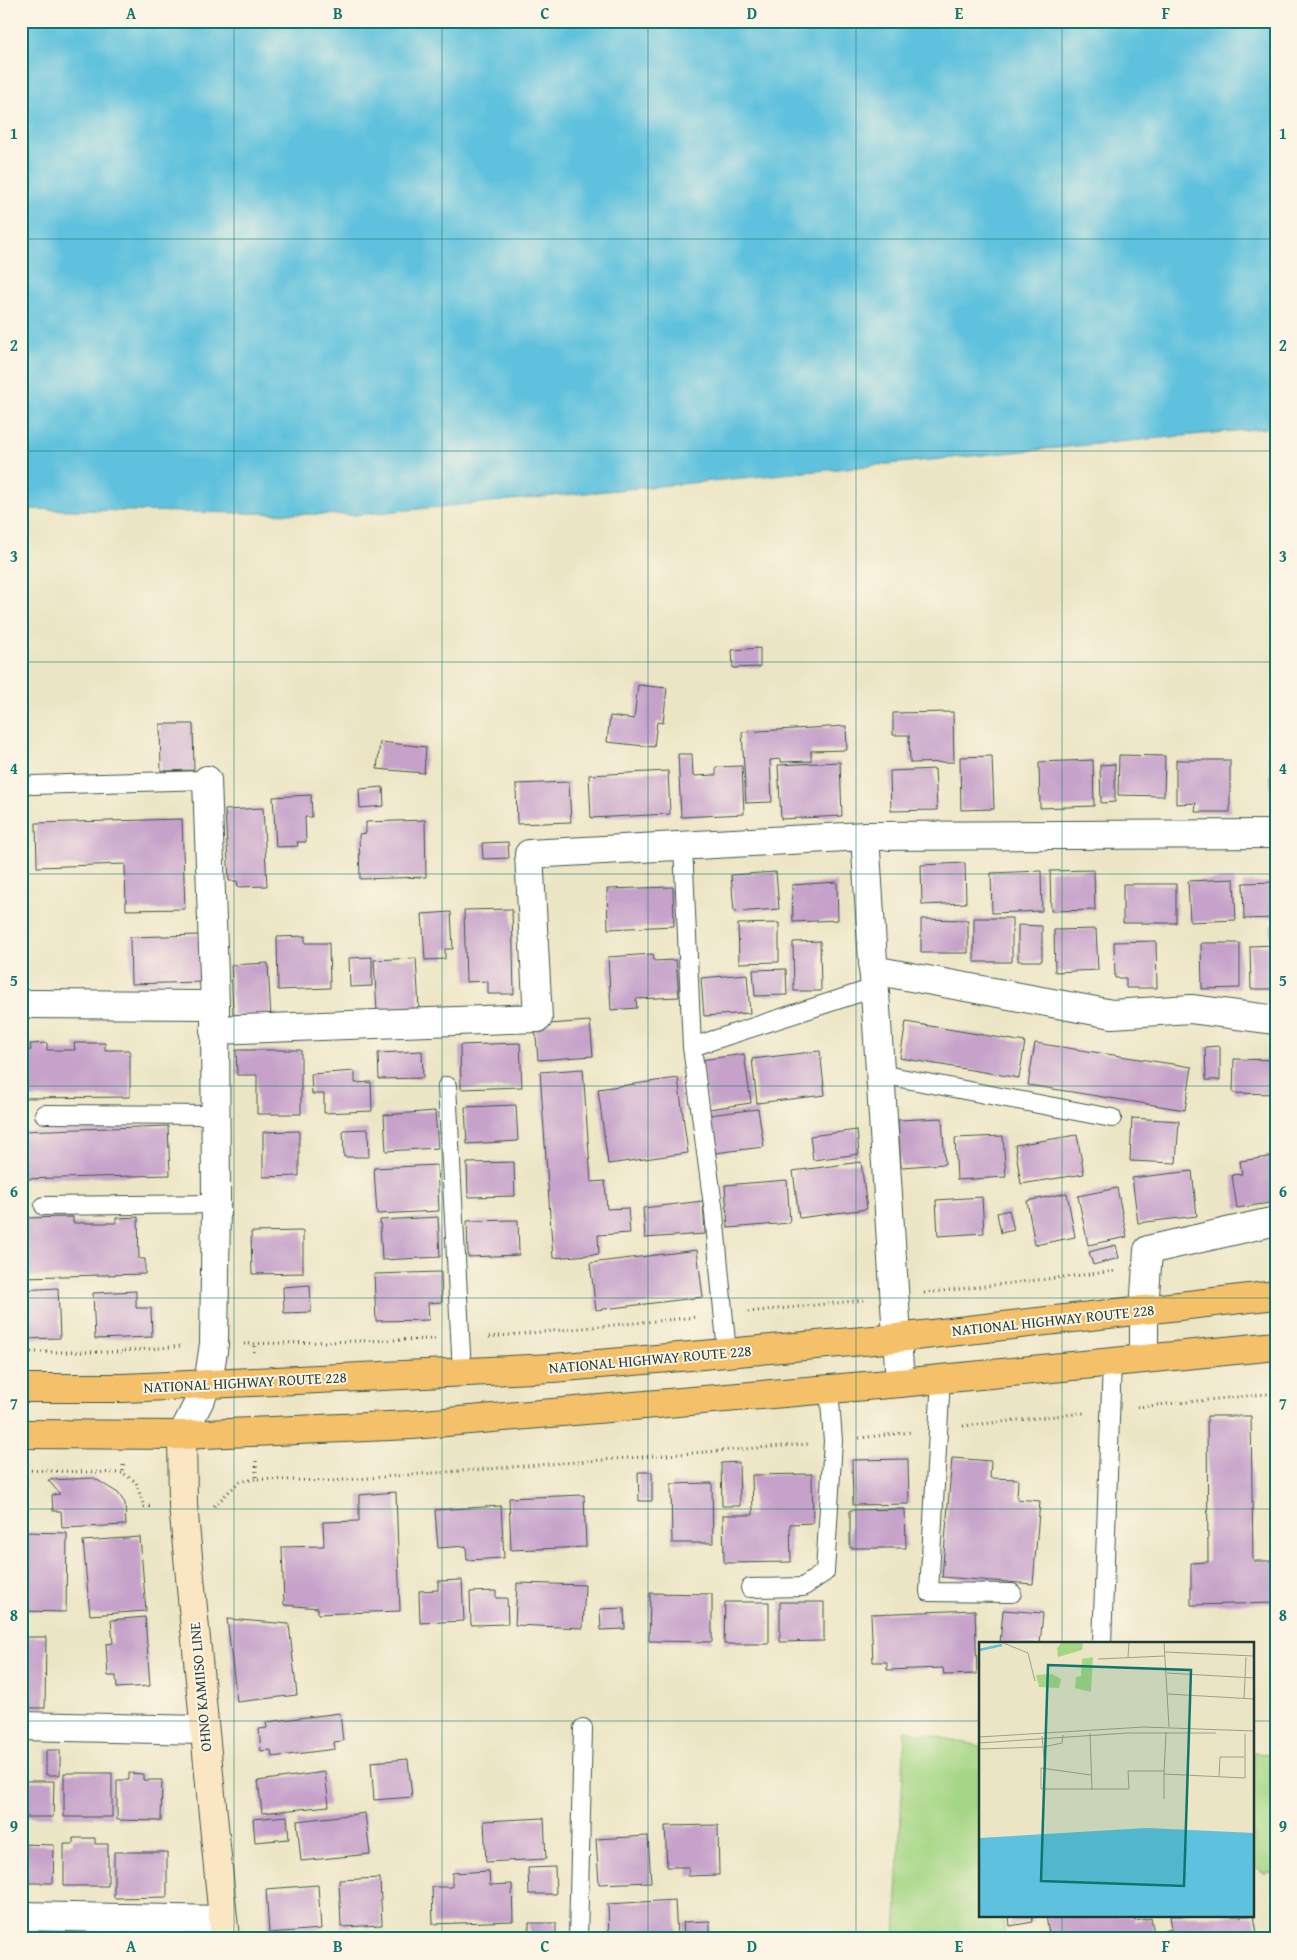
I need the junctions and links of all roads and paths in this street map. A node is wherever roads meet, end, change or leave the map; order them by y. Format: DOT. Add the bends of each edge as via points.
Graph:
graph roads {
  1 [pos="207,780"];
  2 [pos="33,785"];
  3 [pos="1276,834"];
  4 [pos="865,836"];
  5 [pos="683,846"];
  6 [pos="874,979"];
  7 [pos="21,1004"];
  8 [pos="215,1017"];
  9 [pos="1276,1020"];
  10 [pos="692,1047"];
  11 [pos="880,1074"];
  12 [pos="447,1086"];
  13 [pos="44,1114"];
  14 [pos="216,1115"];
  15 [pos="1112,1118"];
  16 [pos="216,1204"];
  17 [pos="44,1206"];
  18 [pos="1276,1221"];
  19 [pos="1276,1295"];
  20 [pos="1144,1310"];
  21 [pos="897,1338"];
  22 [pos="254,1344"];
  23 [pos="1276,1346"];
  24 [pos="727,1353"];
  25 [pos="1144,1358"];
  26 [pos="1112,1362"];
  27 [pos="462,1372"];
  28 [pos="941,1378"];
  29 [pos="254,1382"];
  30 [pos="900,1382"];
  31 [pos="208,1384"];
  32 [pos="21,1388"];
  33 [pos="829,1389"];
  34 [pos="1276,1393"];
  35 [pos="1110,1410"];
  36 [pos="940,1429"];
  37 [pos="256,1432"];
  38 [pos="21,1434"];
  39 [pos="182,1435"];
  40 [pos="832,1442"];
  41 [pos="21,1470"];
  42 [pos="123,1473"];
  43 [pos="750,1588"];
  44 [pos="1012,1593"];
  45 [pos="1102,1642"];
  46 [pos="21,1726"];
  47 [pos="583,1728"];
  48 [pos="204,1730"];
  49 [pos="21,1916"];
  50 [pos="224,1929"];
  51 [pos="578,1939"];
  1 -- 2 [label="lane"];
  1 -- 8 [label="street"];
  3 -- 4 [label="street"];
  4 -- 5 [label="street"];
  4 -- 6 [label="street"];
  5 -- 8 [label="street" via="529,854 538,1018"];
  5 -- 10 [label="lane"];
  6 -- 9 [label="street" via="1112,1014 1191,1009"];
  6 -- 10 [label="lane"];
  6 -- 11 [label="street"];
  7 -- 8 [label="street"];
  8 -- 14 [label="street"];
  10 -- 24 [label="lane" via="714,1213"];
  11 -- 15 [label="lane"];
  11 -- 21 [label="street"];
  12 -- 27 [label="lane"];
  13 -- 14 [label="lane"];
  14 -- 16 [label="street"];
  16 -- 17 [label="lane"];
  16 -- 31 [label="street" via="214,1344"];
  18 -- 20 [label="street" via="1148,1250"];
  19 -- 20 [label="highway, NATIONAL HIGHWAY ROUTE 228"];
  20 -- 21 [label="highway, NATIONAL HIGHWAY ROUTE 228"];
  20 -- 25 [label="street"];
  21 -- 24 [label="highway, NATIONAL HIGHWAY ROUTE 228"];
  21 -- 30 [label="street"];
  22 -- 29 [label="path"];
  23 -- 25 [label="highway"];
  24 -- 27 [label="highway, NATIONAL HIGHWAY ROUTE 228" via="553,1368"];
  25 -- 26 [label="highway"];
  26 -- 28 [label="highway"];
  26 -- 35 [label="lane"];
  27 -- 29 [label="highway, NATIONAL HIGHWAY ROUTE 228"];
  28 -- 30 [label="highway"];
  28 -- 36 [label="lane"];
  29 -- 31 [label="highway, NATIONAL HIGHWAY ROUTE 228"];
  30 -- 33 [label="highway"];
  31 -- 32 [label="highway, NATIONAL HIGHWAY ROUTE 228"];
  31 -- 39 [label="street"];
  33 -- 37 [label="highway" via="412,1425"];
  33 -- 40 [label="lane"];
  34 -- 35 [label="path"];
  35 -- 36 [label="path"];
  35 -- 45 [label="lane"];
  36 -- 40 [label="path"];
  36 -- 44 [label="lane" via="929,1592"];
  37 -- 39 [label="highway"];
  37 -- 40 [label="path" via="256,1479 330,1481 762,1450"];
  38 -- 39 [label="highway"];
  39 -- 48 [label="main road, OHNO KAMIISO LINE" via="183,1505"];
  40 -- 43 [label="lane" via="826,1572 803,1587"];
  41 -- 42 [label="path"];
  46 -- 48 [label="street"];
  47 -- 51 [label="lane"];
  48 -- 50 [label="main road, OHNO KAMIISO LINE"];
  49 -- 50 [label="street"];
}
